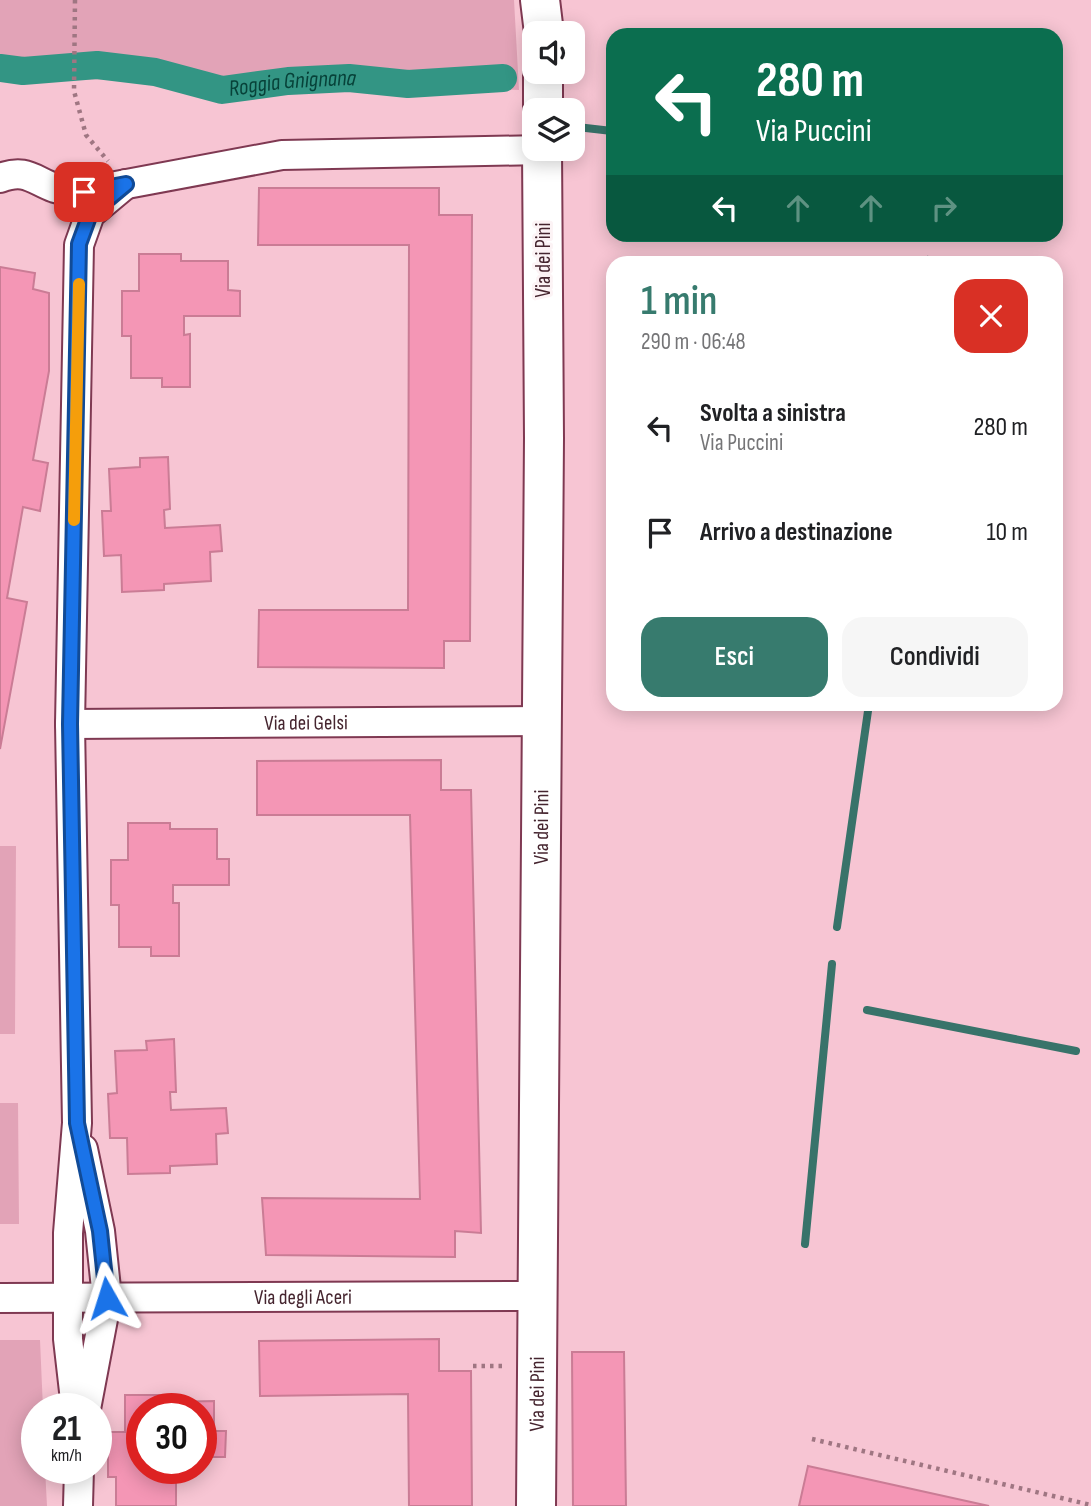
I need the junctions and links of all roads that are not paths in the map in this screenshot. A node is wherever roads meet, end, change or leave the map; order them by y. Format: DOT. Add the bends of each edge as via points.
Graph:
graph roads {
  1 [pos="522,149"];
  2 [pos="542,161"];
  3 [pos="0,178"];
  4 [pos="126,184"];
  5 [pos="542,721"];
  6 [pos="70,724"];
  7 [pos="77,1123"];
  8 [pos="539,1296"];
  9 [pos="0,1298"];
  10 [pos="68,1298"];
  11 [pos="107,1298"];
  12 [pos="74,1393"];
  13 [pos="89,1393"];
  14 [pos="79,1484"];
  15 [pos="78,1506"];
  16 [pos="536,1506"];
  1 -- 4 [label="street" via="282,155"];
  2 -- 5 [label="street, Via dei Pini"];
  3 -- 4 [label="street" via="13,173 39,178 55,188 84,192"];
  4 -- 6 [label="street" via="90,214 79,244"];
  5 -- 6 [label="street, Via dei Gelsi"];
  5 -- 8 [label="street, Via dei Pini"];
  6 -- 7 [label="street"];
  7 -- 10 [label="street"];
  7 -- 11 [label="street" via="100,1231"];
  8 -- 11 [label="street, Via degli Aceri"];
  8 -- 16 [label="street, Via dei Pini"];
  9 -- 10 [label="street, Via degli Aceri"];
  10 -- 11 [label="street, Via degli Aceri"];
  10 -- 12 [label="street"];
  11 -- 13 [label="street"];
  14 -- 15 [label="street"];
}
